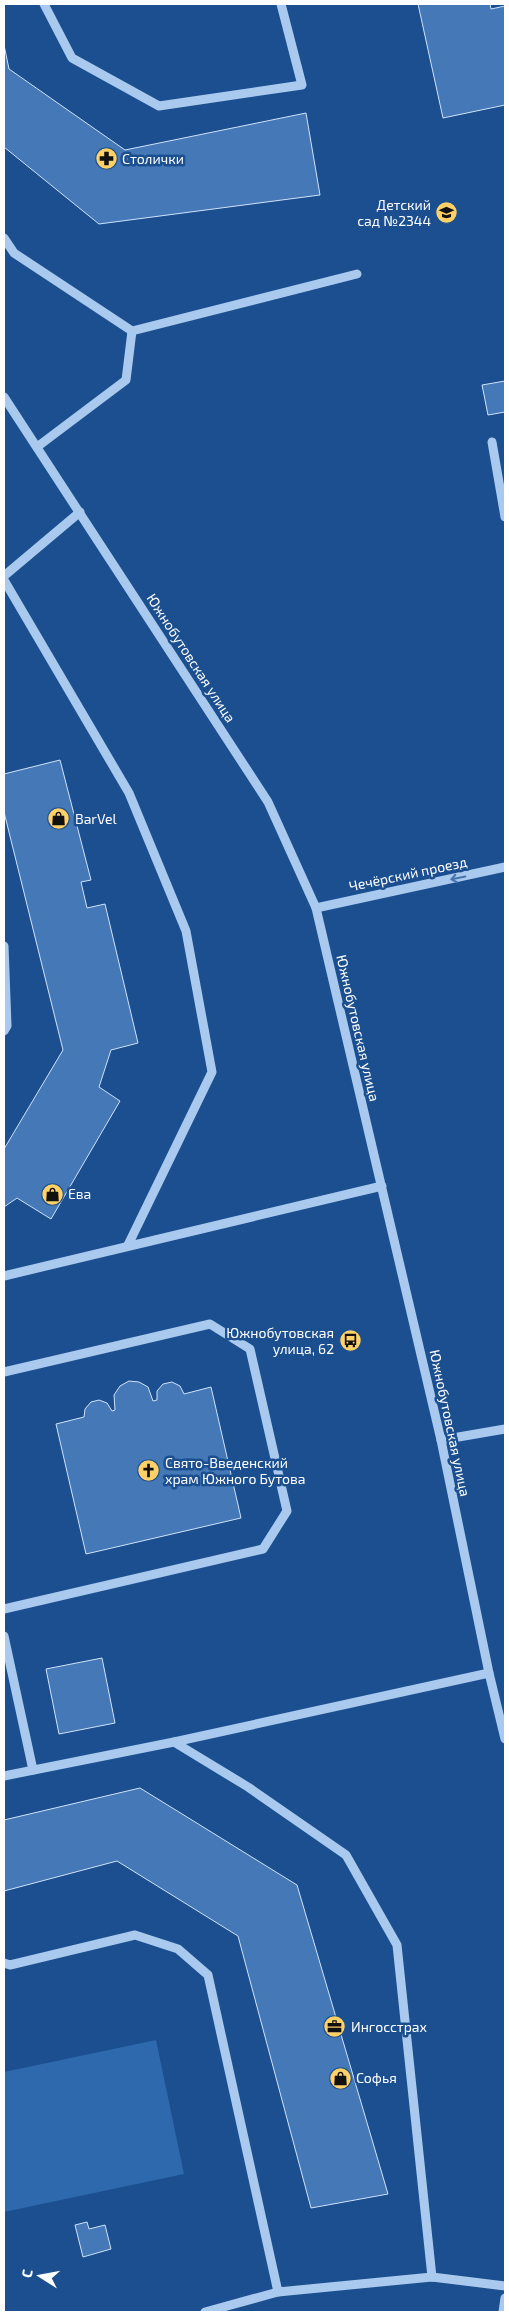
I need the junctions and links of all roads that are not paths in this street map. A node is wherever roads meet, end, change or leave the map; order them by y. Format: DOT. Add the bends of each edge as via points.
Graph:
graph roads {
  1 [pos="44,4"];
  2 [pos="281,4"];
  3 [pos="4,238"];
  4 [pos="357,274"];
  5 [pos="132,331"];
  6 [pos="4,397"];
  7 [pos="492,442"];
  8 [pos="36,446"];
  9 [pos="80,512"];
  10 [pos="505,517"];
  11 [pos="4,576"];
  12 [pos="4,580"];
  13 [pos="505,867"];
  14 [pos="316,908"];
  15 [pos="4,946"];
  16 [pos="4,1031"];
  17 [pos="382,1186"];
  18 [pos="128,1245"];
  19 [pos="4,1276"];
  20 [pos="4,1372"];
  21 [pos="505,1429"];
  22 [pos="441,1440"];
  23 [pos="4,1609"];
  24 [pos="4,1636"];
  25 [pos="489,1673"];
  26 [pos="505,1739"];
  27 [pos="174,1742"];
  28 [pos="33,1770"];
  29 [pos="4,1776"];
  30 [pos="4,1963"];
  31 [pos="432,2277"];
  32 [pos="505,2286"];
  33 [pos="278,2292"];
  34 [pos="505,2298"];
  35 [pos="205,2312"];
  36 [pos="503,2312"];
  1 -- 2 [label="street" via="72,58 160,106 302,85"];
  3 -- 5 [label="street" via="14,253"];
  4 -- 5 [label="street"];
  5 -- 8 [label="street" via="126,380"];
  6 -- 8 [label="street, Южнобутовская улица"];
  7 -- 10 [label="street"];
  8 -- 9 [label="street, Южнобутовская улица"];
  9 -- 11 [label="street"];
  9 -- 14 [label="street, Южнобутовская улица" via="268,802"];
  12 -- 18 [label="street" via="130,793 186,931 212,1072"];
  13 -- 14 [label="street, Чечёрский проезд, one-way"];
  14 -- 17 [label="street, Южнобутовская улица"];
  15 -- 16 [label="street" via="8,1026"];
  17 -- 18 [label="street"];
  17 -- 22 [label="street, Южнобутовская улица"];
  18 -- 19 [label="street"];
  20 -- 23 [label="street" via="210,1324 250,1349 287,1511 263,1549"];
  21 -- 22 [label="street"];
  22 -- 25 [label="street, Южнобутовская улица"];
  24 -- 28 [label="street"];
  25 -- 26 [label="street, Южнобутовская улица"];
  25 -- 27 [label="street"];
  27 -- 28 [label="street"];
  27 -- 31 [label="street" via="248,1787 346,1855 397,1946"];
  28 -- 29 [label="street"];
  30 -- 33 [label="street" via="10,1965 135,1935 178,1949 208,1975"];
  31 -- 32 [label="street"];
  31 -- 33 [label="street"];
  33 -- 35 [label="street"];
  34 -- 36 [label="street"];
}
